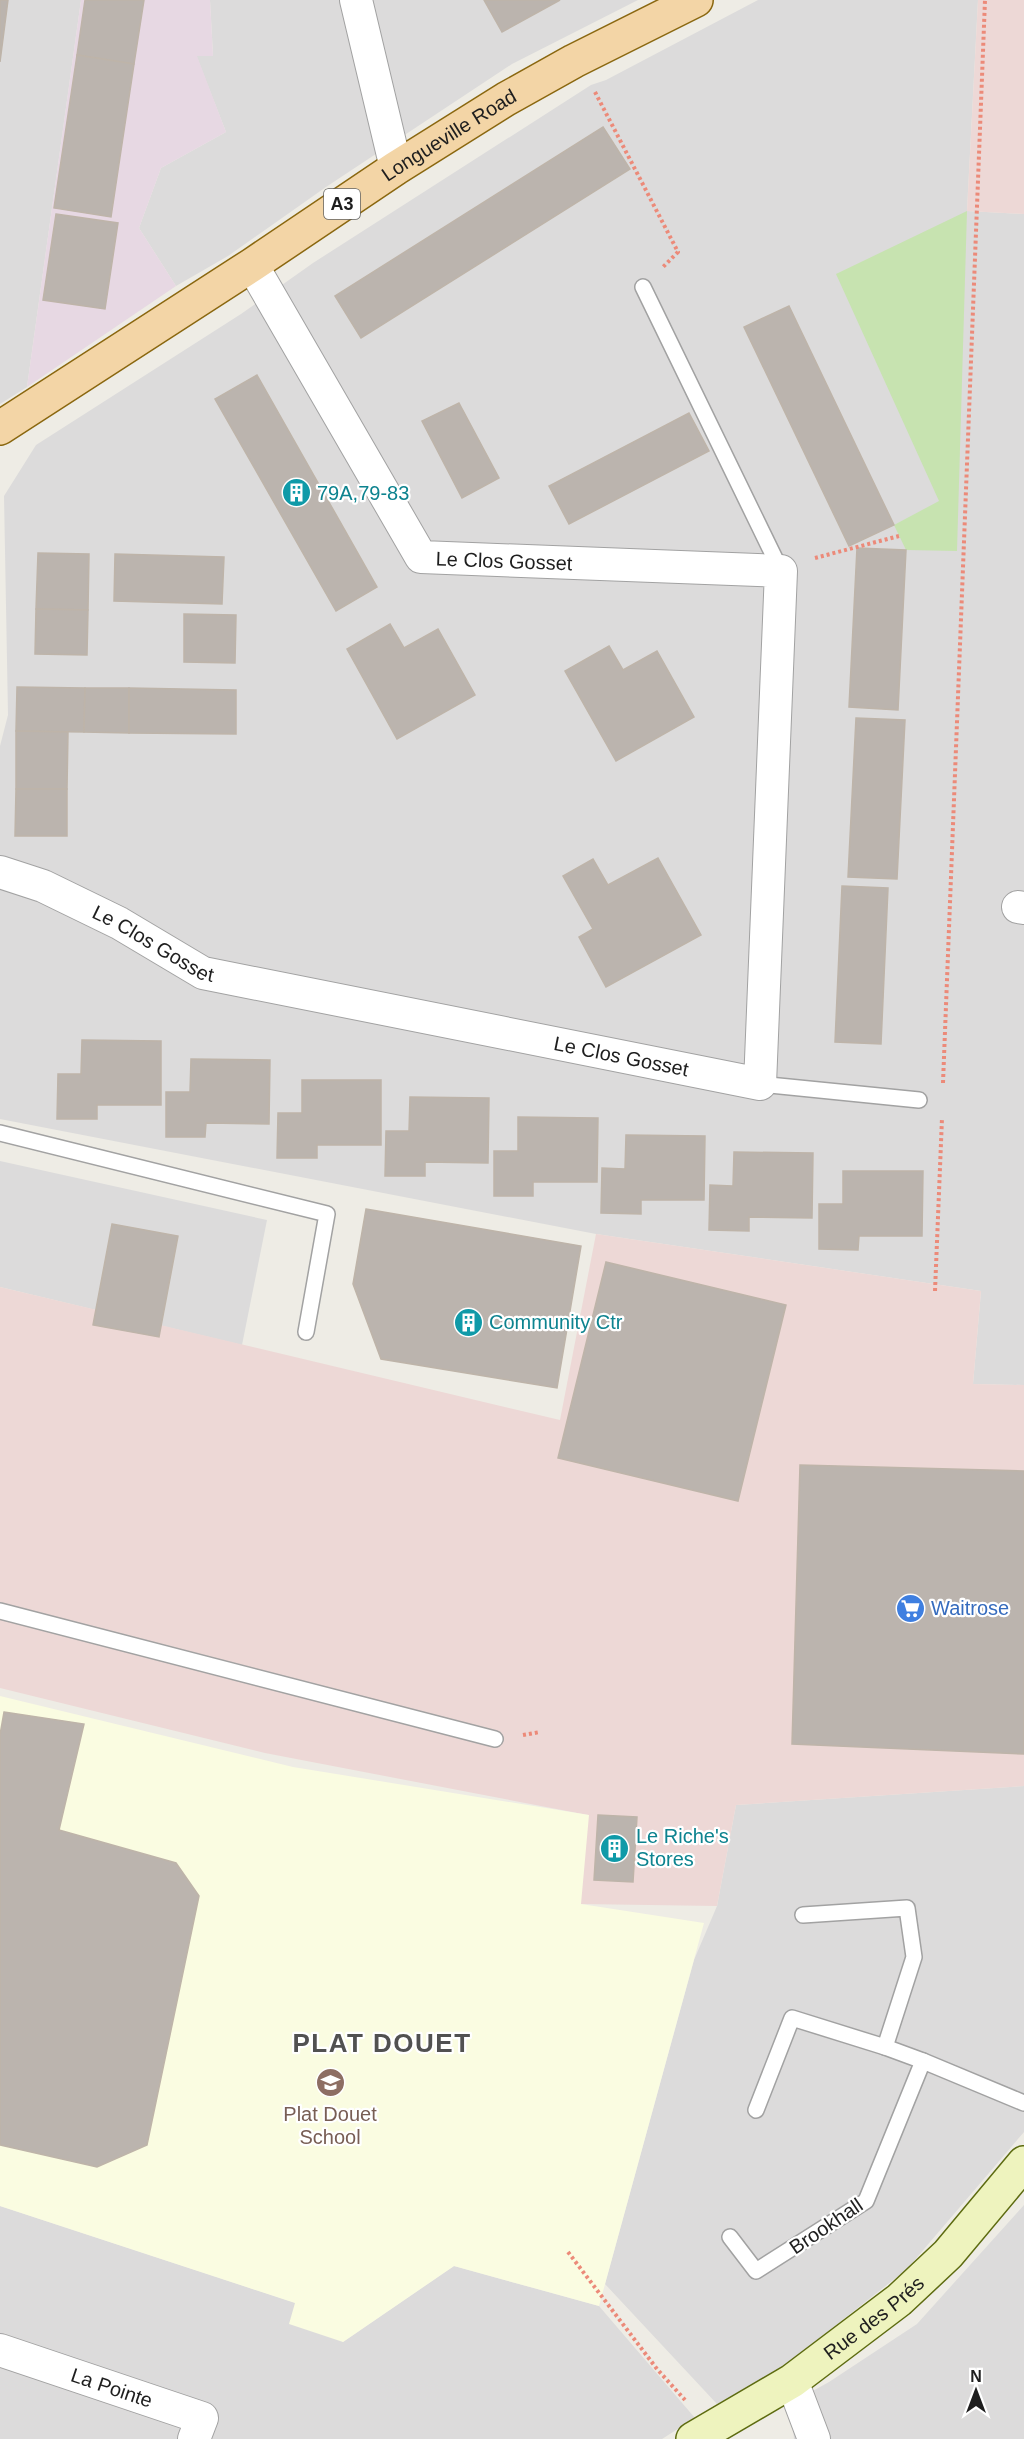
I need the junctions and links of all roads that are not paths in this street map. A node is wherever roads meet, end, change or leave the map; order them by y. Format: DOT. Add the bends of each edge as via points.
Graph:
graph roads {
  1 [pos="356,0"];
  2 [pos="696,0"];
  3 [pos="396,168"];
  4 [pos="252,265"];
  5 [pos="644,287"];
  6 [pos="0,428"];
  7 [pos="781,571"];
  8 [pos="0,872"];
  9 [pos="760,1084"];
  10 [pos="919,1100"];
  11 [pos="0,1133"];
  12 [pos="306,1332"];
  13 [pos="0,1611"];
  14 [pos="495,1739"];
  15 [pos="803,1915"];
  16 [pos="885,2047"];
  17 [pos="923,2061"];
  18 [pos="1024,2103"];
  19 [pos="756,2110"];
  20 [pos="1024,2163"];
  21 [pos="730,2236"];
  22 [pos="0,2350"];
  23 [pos="792,2381"];
  24 [pos="702,2433"];
  25 [pos="194,2439"];
  26 [pos="813,2439"];
  1 -- 3 [label="street"];
  2 -- 3 [label="main road, Longueville Road / A3" via="506,99"];
  3 -- 4 [label="main road, Longueville Road / A3"];
  4 -- 6 [label="main road, Longueville Road / A3"];
  4 -- 7 [label="street, Le Clos Gosset" via="421,557"];
  5 -- 7 [label="lane"];
  7 -- 9 [label="street"];
  8 -- 9 [label="street, Le Clos Gosset" via="43,886 119,923 203,973"];
  9 -- 10 [label="lane"];
  11 -- 12 [label="lane" via="327,1214"];
  13 -- 14 [label="lane"];
  15 -- 16 [label="lane" via="907,1908 914,1957"];
  16 -- 17 [label="lane"];
  16 -- 19 [label="lane" via="792,2018"];
  17 -- 18 [label="lane"];
  17 -- 21 [label="lane, Brookhall" via="866,2201 756,2271"];
  20 -- 23 [label="main road, Rue des Prés" via="948,2254 900,2300"];
  22 -- 25 [label="street, La Pointe" via="202,2418"];
  23 -- 24 [label="main road, Rue des Prés"];
  23 -- 26 [label="street"];
}
